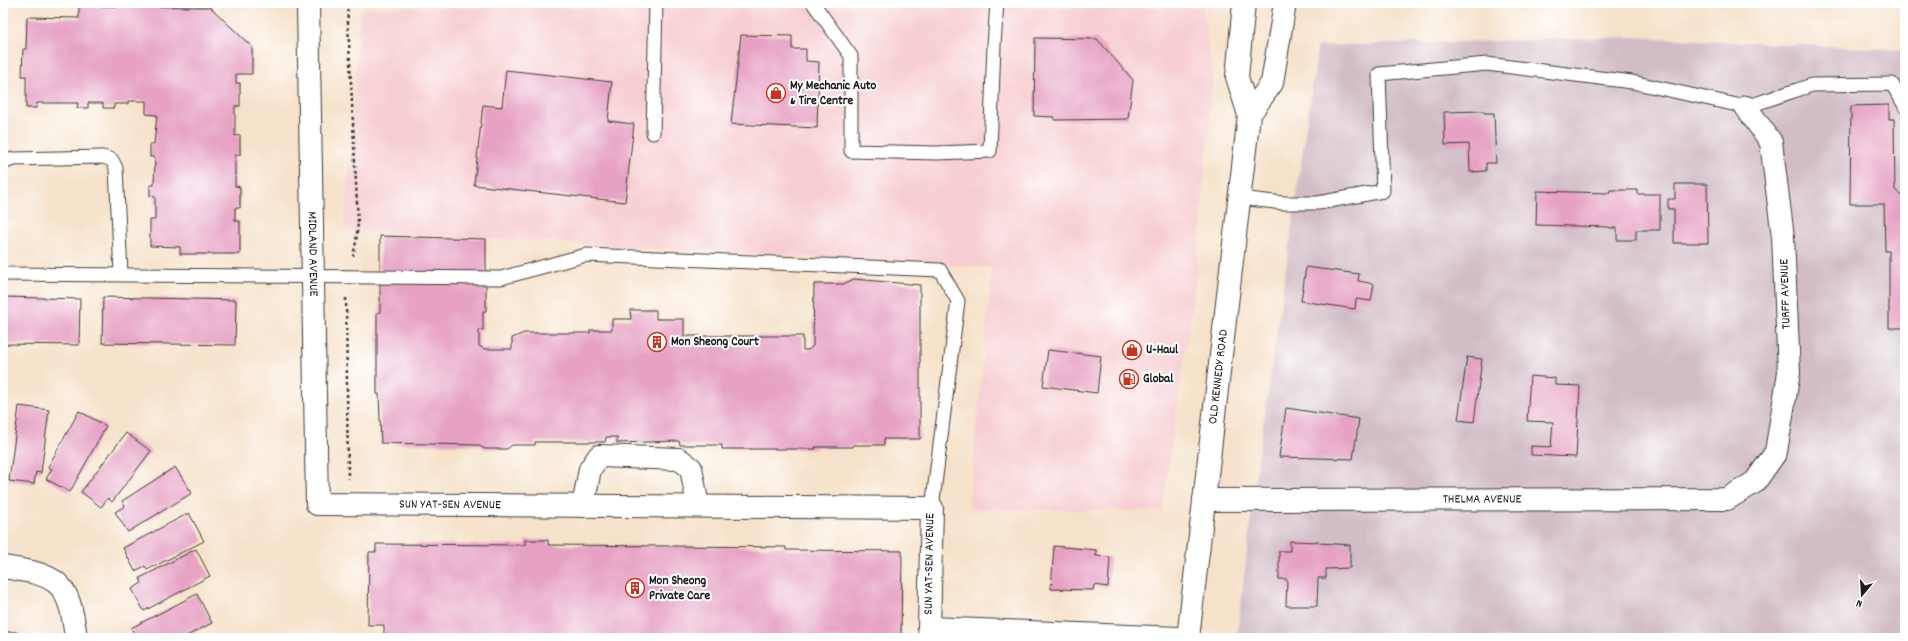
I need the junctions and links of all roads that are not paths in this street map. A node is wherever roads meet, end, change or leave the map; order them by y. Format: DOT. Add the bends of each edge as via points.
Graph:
graph roads {
  1 [pos="308,3"];
  2 [pos="656,3"];
  3 [pos="813,3"];
  4 [pos="997,3"];
  5 [pos="1244,3"];
  6 [pos="1285,3"];
  7 [pos="1905,106"];
  8 [pos="1746,107"];
  9 [pos="1249,115"];
  10 [pos="653,133"];
  11 [pos="3,163"];
  12 [pos="1240,198"];
  13 [pos="3,274"];
  14 [pos="121,275"];
  15 [pos="313,277"];
  16 [pos="1755,482"];
  17 [pos="1204,500"];
  18 [pos="317,504"];
  19 [pos="583,506"];
  20 [pos="698,506"];
  21 [pos="932,508"];
  22 [pos="3,567"];
  23 [pos="76,638"];
  24 [pos="1179,638"];
  25 [pos="1188,638"];
  1 -- 15 [label="street, MIDLAND AVENUE"];
  2 -- 10 [label="lane"];
  3 -- 4 [label="lane" via="851,56 851,151 937,153 990,151"];
  5 -- 9 [label="street, OLD KENNEDY ROAD" via="1237,77"];
  6 -- 9 [label="street, OLD KENNEDY ROAD" via="1272,83"];
  7 -- 8 [label="lane" via="1892,84 1812,85"];
  8 -- 12 [label="lane" via="1632,82 1487,64 1379,74 1383,190 1318,203 1283,203"];
  8 -- 16 [label="street, TURFF AVENUE" via="1771,142 1783,236 1789,372 1776,452"];
  9 -- 12 [label="street, OLD KENNEDY ROAD"];
  11 -- 14 [label="lane" via="13,159 103,157 112,160 116,168"];
  12 -- 17 [label="street, OLD KENNEDY ROAD"];
  13 -- 14 [label="lane"];
  14 -- 15 [label="lane"];
  15 -- 18 [label="street, MIDLAND AVENUE"];
  15 -- 21 [label="lane" via="501,278 586,255 940,270 958,301"];
  16 -- 17 [label="street, THELMA AVENUE" via="1727,499"];
  17 -- 25 [label="street, OLD KENNEDY ROAD"];
  18 -- 19 [label="street, SUN YAT-SEN AVENUE"];
  19 -- 20 [label="street, SUN YAT-SEN AVENUE"];
  19 -- 20 [label="street" via="590,469 599,456 679,459 691,468"];
  20 -- 21 [label="street, SUN YAT-SEN AVENUE"];
  21 -- 24 [label="street, SUN YAT-SEN AVENUE" via="929,628"];
  22 -- 23 [label="street" via="38,572 60,584 73,610"];
}
